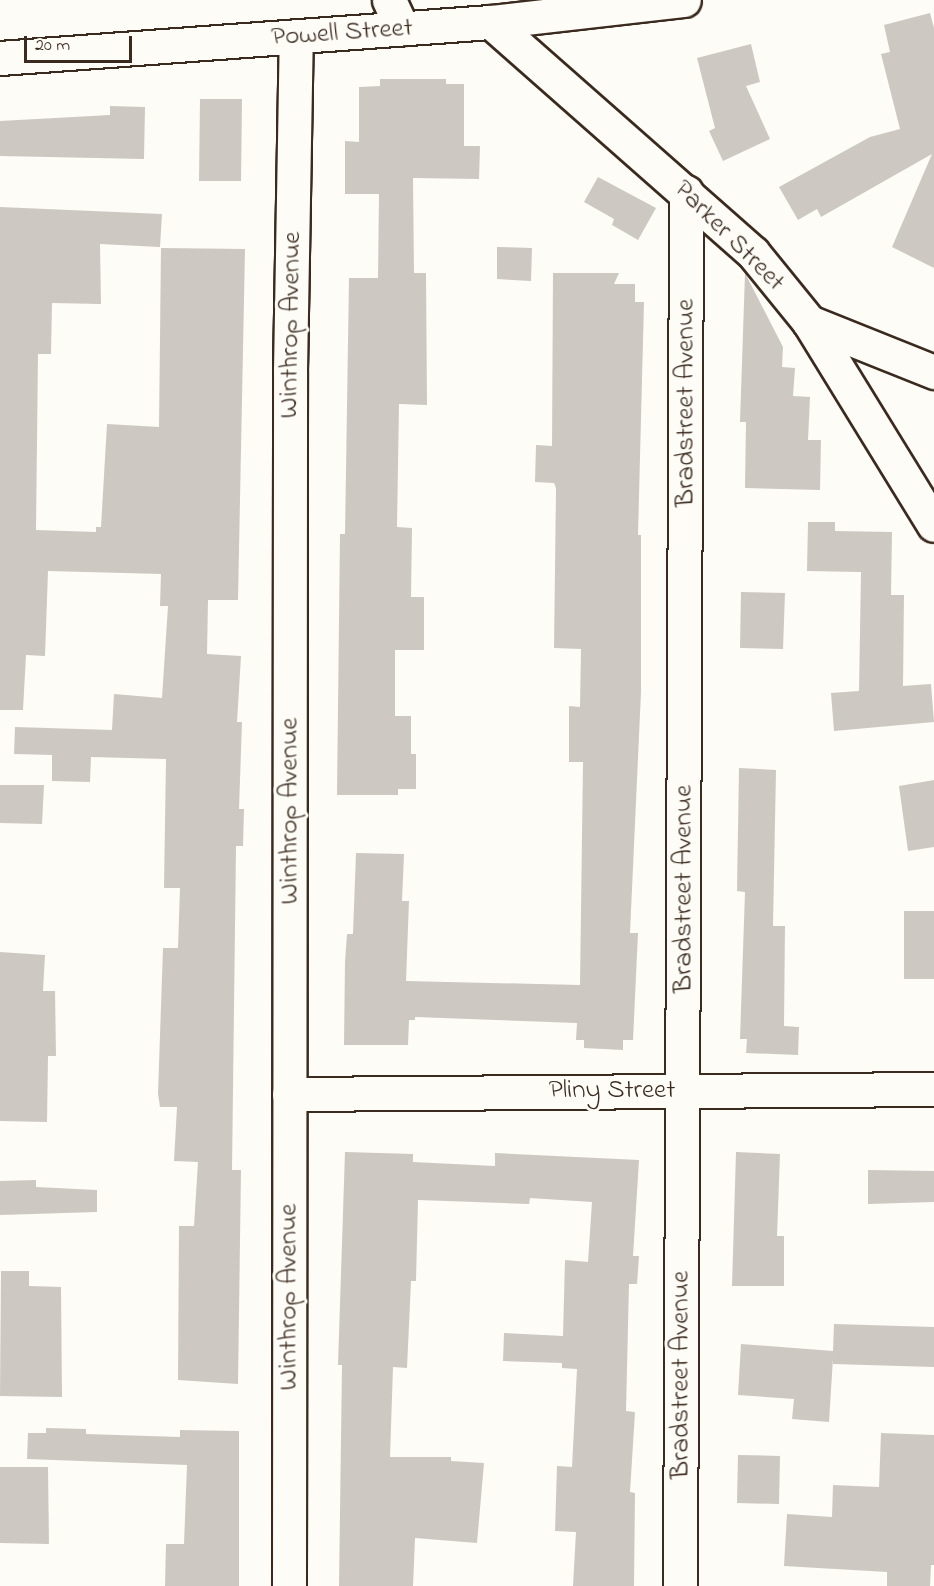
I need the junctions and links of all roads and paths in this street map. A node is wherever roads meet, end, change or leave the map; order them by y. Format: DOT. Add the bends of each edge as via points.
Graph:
graph roads {
  1 [pos="684,0"];
  2 [pos="396,14"];
  3 [pos="491,22"];
  4 [pos="296,36"];
  5 [pos="0,58"];
  6 [pos="686,192"];
  7 [pos="809,322"];
  8 [pos="934,372"];
  9 [pos="934,525"];
  10 [pos="934,1089"];
  11 [pos="684,1091"];
  12 [pos="289,1094"];
  13 [pos="289,1586"];
  14 [pos="680,1586"];
  1 -- 3 [label="street, Powell Street"];
  2 -- 3 [label="street, Powell Street"];
  2 -- 4 [label="street, Powell Street"];
  3 -- 6 [label="street, Parker Street"];
  4 -- 5 [label="street, Powell Street"];
  4 -- 12 [label="street, Winthrop Avenue" via="290,370"];
  6 -- 7 [label="street, Parker Street" via="753,253"];
  6 -- 11 [label="street, Bradstreet Avenue"];
  7 -- 8 [label="street"];
  7 -- 9 [label="street, Parker Street"];
  10 -- 11 [label="street, Pliny Street"];
  11 -- 12 [label="street, Pliny Street"];
  11 -- 14 [label="street, Bradstreet Avenue"];
  12 -- 13 [label="street, Winthrop Avenue"];
}
